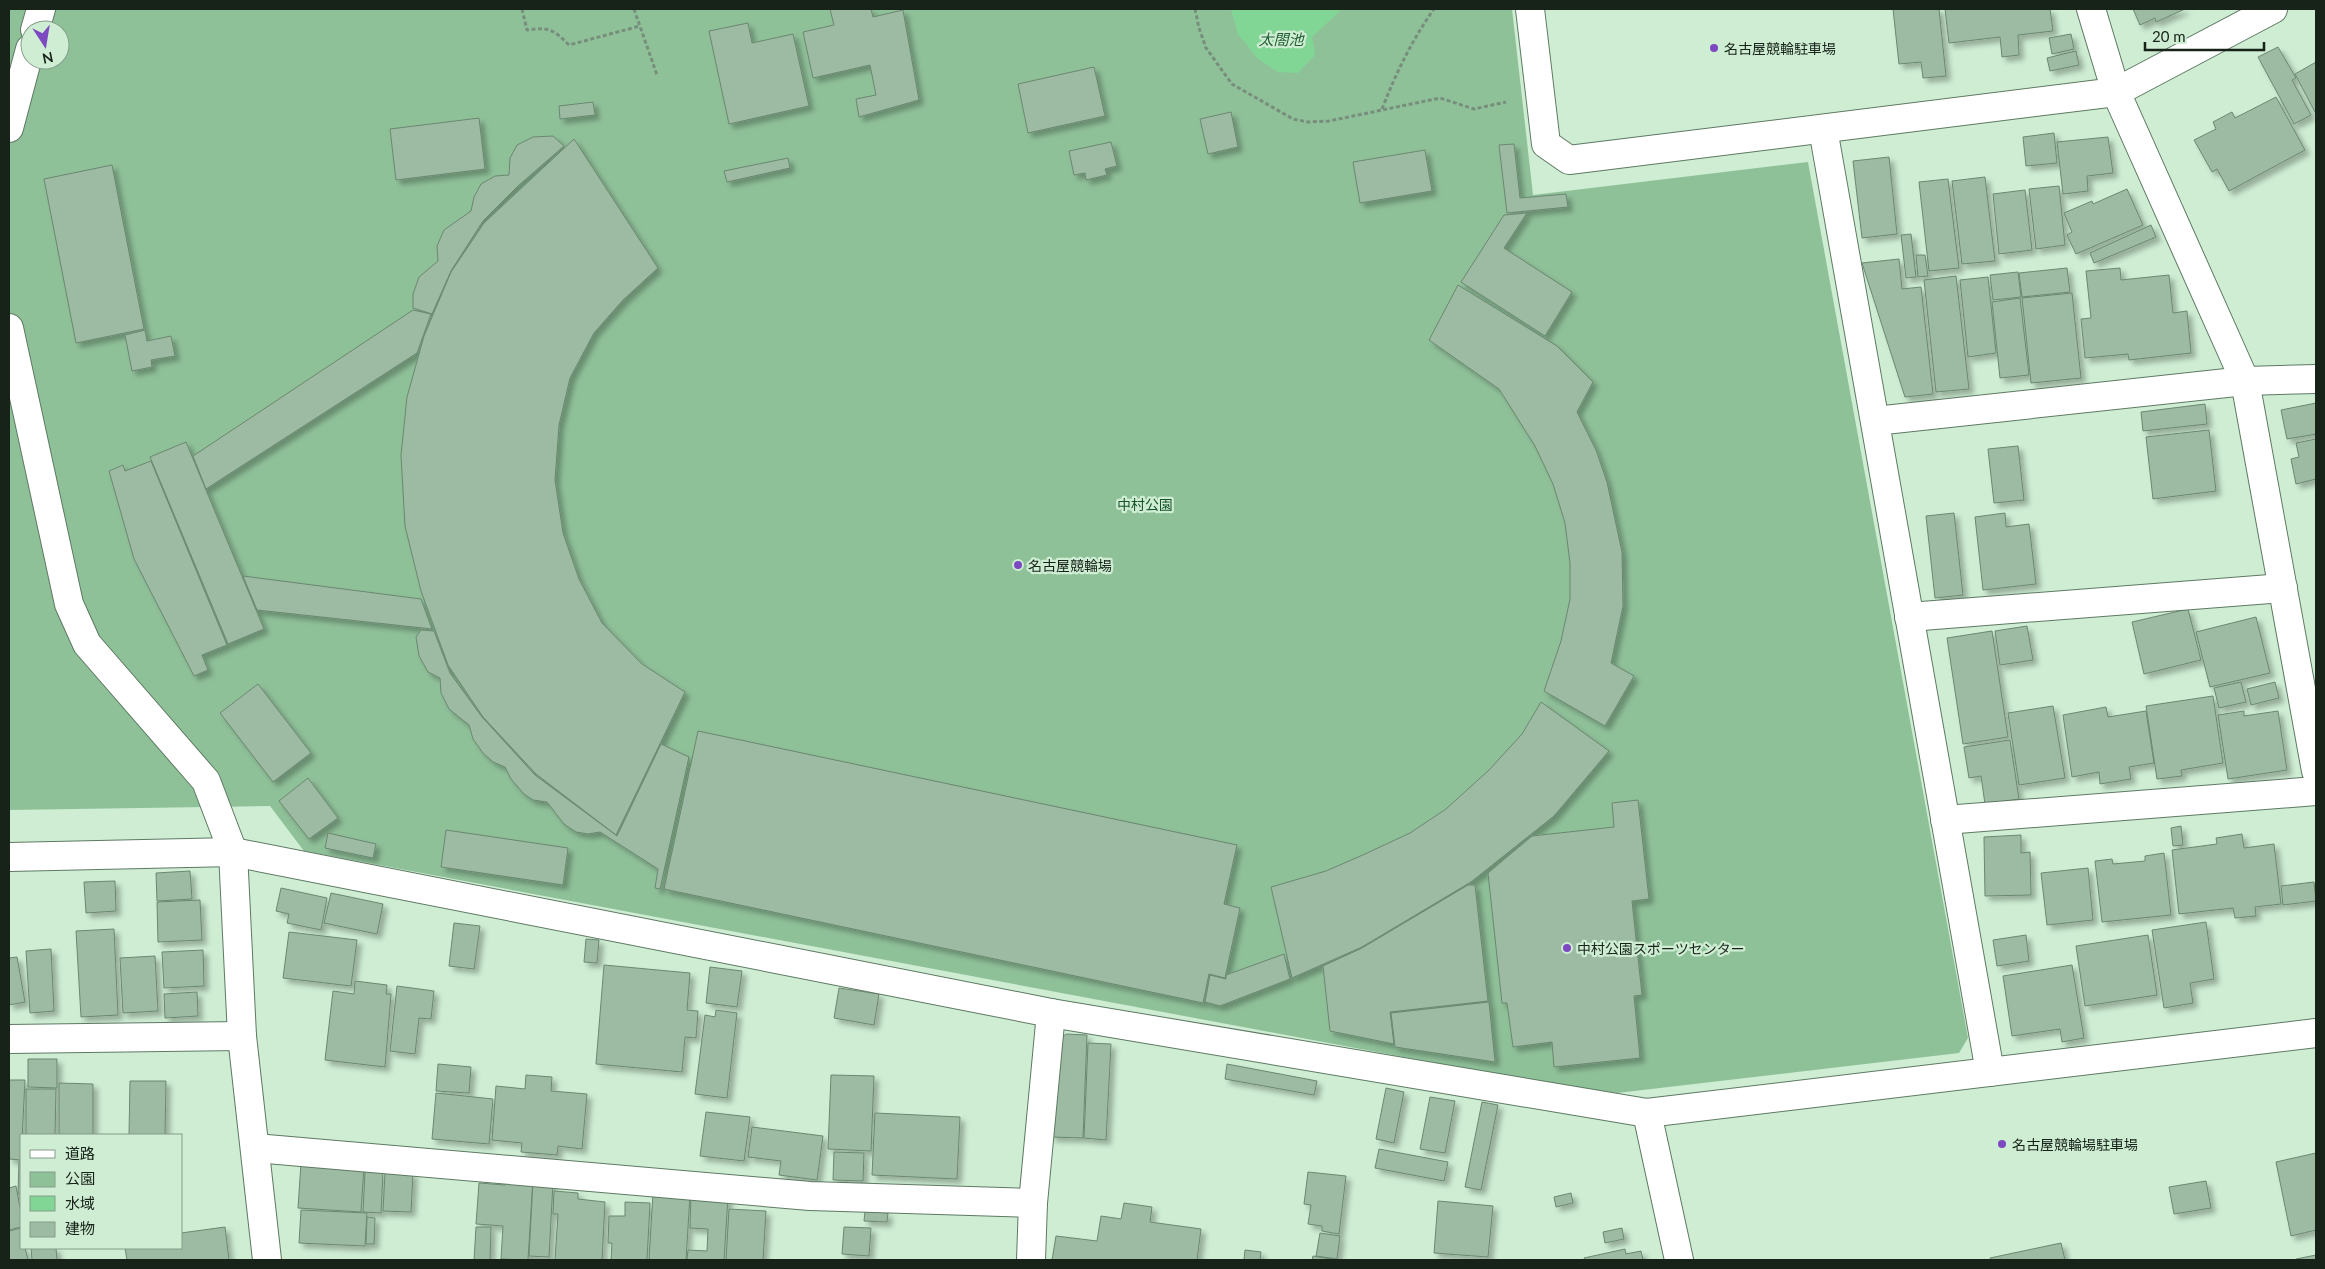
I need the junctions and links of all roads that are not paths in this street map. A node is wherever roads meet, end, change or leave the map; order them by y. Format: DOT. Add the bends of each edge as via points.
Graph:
graph roads {
  1 [pos="1530,9"];
  2 [pos="2090,9"];
  3 [pos="2273,9"];
  4 [pos="24,70"];
  5 [pos="2116,92"];
  6 [pos="9,128"];
  7 [pos="1823,129"];
  8 [pos="9,328"];
  9 [pos="2316,379"];
  10 [pos="2245,381"];
  11 [pos="1875,421"];
  12 [pos="2283,588"];
  13 [pos="1909,617"];
  14 [pos="2316,771"];
  15 [pos="2316,791"];
  16 [pos="1945,820"];
  17 [pos="233,852"];
  18 [pos="9,857"];
  19 [pos="1050,1013"];
  20 [pos="2316,1033"];
  21 [pos="242,1036"];
  22 [pos="9,1039"];
  23 [pos="1990,1072"];
  24 [pos="1647,1113"];
  25 [pos="255,1148"];
  26 [pos="1033,1202"];
  27 [pos="267,1260"];
  28 [pos="1031,1260"];
  29 [pos="1679,1260"];
  1 -- 7 [label="street" via="1546,144 1569,160"];
  2 -- 5 [label="street"];
  3 -- 5 [label="street"];
  4 -- 6 [label="street"];
  5 -- 7 [label="street"];
  5 -- 10 [label="street"];
  7 -- 11 [label="street"];
  8 -- 17 [label="street" via="69,604 87,644 206,781"];
  9 -- 10 [label="street"];
  10 -- 11 [label="street"];
  10 -- 12 [label="street"];
  11 -- 13 [label="street"];
  12 -- 13 [label="street"];
  12 -- 14 [label="street"];
  13 -- 16 [label="street"];
  15 -- 16 [label="street"];
  16 -- 23 [label="street"];
  17 -- 18 [label="street"];
  17 -- 19 [label="street"];
  17 -- 21 [label="street"];
  19 -- 24 [label="street"];
  19 -- 26 [label="street"];
  20 -- 23 [label="street"];
  21 -- 22 [label="street"];
  21 -- 25 [label="street"];
  23 -- 24 [label="street"];
  24 -- 29 [label="street"];
  25 -- 26 [label="street" via="810,1196"];
  25 -- 27 [label="street"];
  26 -- 28 [label="street"];
}
